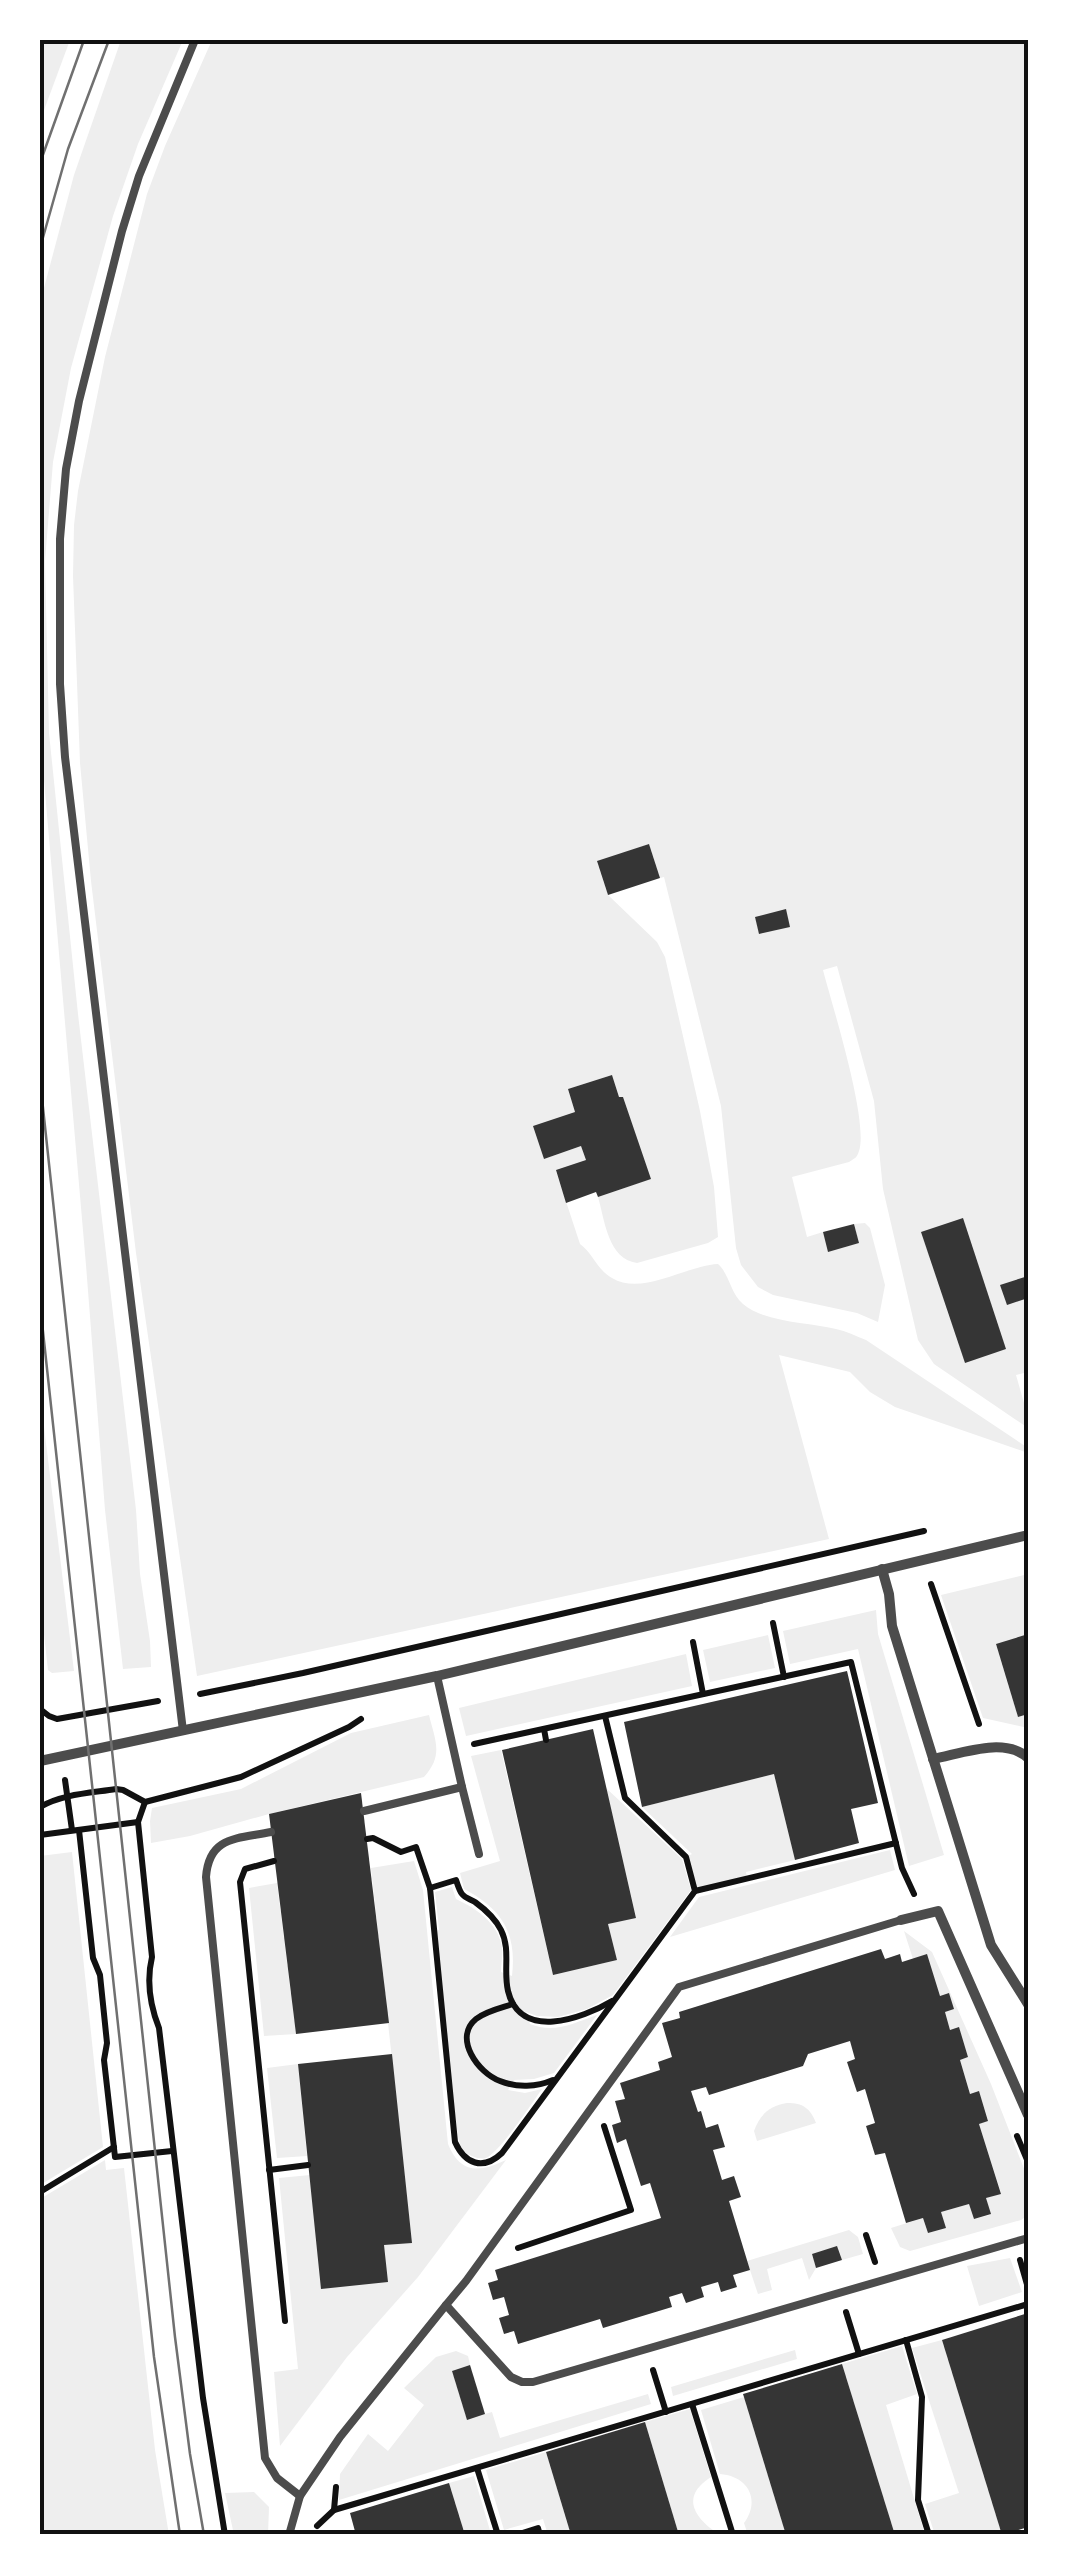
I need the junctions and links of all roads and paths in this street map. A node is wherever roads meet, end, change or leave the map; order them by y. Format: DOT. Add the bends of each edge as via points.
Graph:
graph roads {
  1 [pos="194,40"];
  2 [pos="928,1530"];
  3 [pos="1028,1535"];
  4 [pos="882,1569"];
  5 [pos="931,1584"];
  6 [pos="773,1623"];
  7 [pos="693,1642"];
  8 [pos="437,1676"];
  9 [pos="784,1676"];
  10 [pos="704,1694"];
  11 [pos="179,1697"];
  12 [pos="40,1709"];
  13 [pos="605,1716"];
  14 [pos="350,1727"];
  15 [pos="994,1728"];
  16 [pos="544,1729"];
  17 [pos="184,1731"];
  18 [pos="546,1740"];
  19 [pos="453,1748"];
  20 [pos="1028,1758"];
  21 [pos="934,1759"];
  22 [pos="40,1762"];
  23 [pos="462,1787"];
  24 [pos="68,1797"];
  25 [pos="146,1802"];
  26 [pos="40,1807"];
  27 [pos="364,1812"];
  28 [pos="138,1822"];
  29 [pos="76,1830"];
  30 [pos="271,1832"];
  31 [pos="40,1835"];
  32 [pos="367,1839"];
  33 [pos="896,1843"];
  34 [pos="479,1854"];
  35 [pos="274,1861"];
  36 [pos="900,1861"];
  37 [pos="430,1888"];
  38 [pos="695,1891"];
  39 [pos="901,1920"];
  40 [pos="616,1999"];
  41 [pos="1027,2001"];
  42 [pos="513,2004"];
  43 [pos="558,2078"];
  44 [pos="596,2101"];
  45 [pos="1028,2115"];
  46 [pos="114,2147"];
  47 [pos="172,2151"];
  48 [pos="308,2166"];
  49 [pos="269,2170"];
  50 [pos="40,2192"];
  51 [pos="866,2235"];
  52 [pos="1028,2238"];
  53 [pos="511,2250"];
  54 [pos="888,2265"];
  55 [pos="840,2292"];
  56 [pos="1028,2304"];
  57 [pos="446,2306"];
  58 [pos="286,2321"];
  59 [pos="906,2340"];
  60 [pos="646,2348"];
  61 [pos="859,2354"];
  62 [pos="692,2404"];
  63 [pos="666,2412"];
  64 [pos="478,2468"];
  65 [pos="300,2496"];
  66 [pos="225,2535"];
  67 [pos="289,2535"];
  68 [pos="312,2535"];
  69 [pos="498,2535"];
  70 [pos="516,2535"];
  71 [pos="540,2535"];
  72 [pos="733,2535"];
  73 [pos="929,2535"];
  1 -- 11 [label="lane" via="140,176 94,336 66,469 59,612 65,757"];
  2 -- 11 [label="path"];
  3 -- 4 [label="street"];
  4 -- 8 [label="street"];
  4 -- 21 [label="street" via="892,1626"];
  5 -- 15 [label="path" via="978,1724"];
  6 -- 9 [label="path"];
  7 -- 10 [label="path"];
  8 -- 17 [label="street"];
  8 -- 19 [label="lane"];
  9 -- 10 [label="path"];
  9 -- 33 [label="path" via="852,1662"];
  10 -- 13 [label="path"];
  11 -- 12 [label="path" via="57,1719"];
  11 -- 17 [label="lane"];
  13 -- 16 [label="path"];
  13 -- 38 [label="path" via="626,1798 686,1857"];
  14 -- 25 [label="path" via="241,1777"];
  16 -- 18 [label="path"];
  16 -- 19 [label="path"];
  17 -- 22 [label="street"];
  19 -- 23 [label="lane"];
  20 -- 21 [label="street" via="989,1748"];
  21 -- 41 [label="street" via="991,1945"];
  23 -- 27 [label="lane"];
  23 -- 34 [label="lane"];
  24 -- 25 [label="path" via="121,1789"];
  24 -- 26 [label="path"];
  24 -- 29 [label="path"];
  25 -- 28 [label="path"];
  28 -- 29 [label="path"];
  28 -- 47 [label="path" via="152,1958 148,1975"];
  29 -- 31 [label="path"];
  29 -- 46 [label="path" via="100,1975"];
  30 -- 65 [label="lane" via="220,1845 206,1877 265,2458"];
  32 -- 37 [label="path" via="401,1852 416,1847"];
  33 -- 36 [label="path"];
  33 -- 38 [label="path"];
  35 -- 49 [label="path" via="245,1869 240,1882"];
  37 -- 42 [label="path" via="456,1880 460,1894 496,1921 505,1937"];
  37 -- 43 [label="path" via="460,2152 476,2164 495,2160"];
  38 -- 40 [label="path"];
  39 -- 44 [label="lane" via="679,1987"];
  39 -- 45 [label="street" via="938,1912"];
  40 -- 42 [label="path" via="558,2022 524,2016"];
  40 -- 43 [label="path"];
  42 -- 43 [label="path" via="474,2021 470,2052 500,2082 524,2086"];
  44 -- 53 [label="path" via="631,2210"];
  44 -- 57 [label="lane"];
  46 -- 47 [label="path" via="115,2158"];
  46 -- 50 [label="path"];
  47 -- 66 [label="path"];
  48 -- 49 [label="path"];
  49 -- 58 [label="path"];
  51 -- 54 [label="path" via="876,2268"];
  52 -- 55 [label="lane"];
  55 -- 60 [label="lane"];
  55 -- 61 [label="path"];
  56 -- 59 [label="path"];
  57 -- 60 [label="lane" via="522,2382"];
  57 -- 65 [label="lane"];
  59 -- 61 [label="path"];
  59 -- 73 [label="path" via="922,2397 918,2500"];
  60 -- 63 [label="path"];
  61 -- 62 [label="path"];
  62 -- 63 [label="path"];
  62 -- 72 [label="path"];
  63 -- 64 [label="path"];
  64 -- 68 [label="path" via="334,2510"];
  64 -- 69 [label="path"];
  65 -- 67 [label="lane"];
  70 -- 71 [label="path" via="538,2528"];
}
